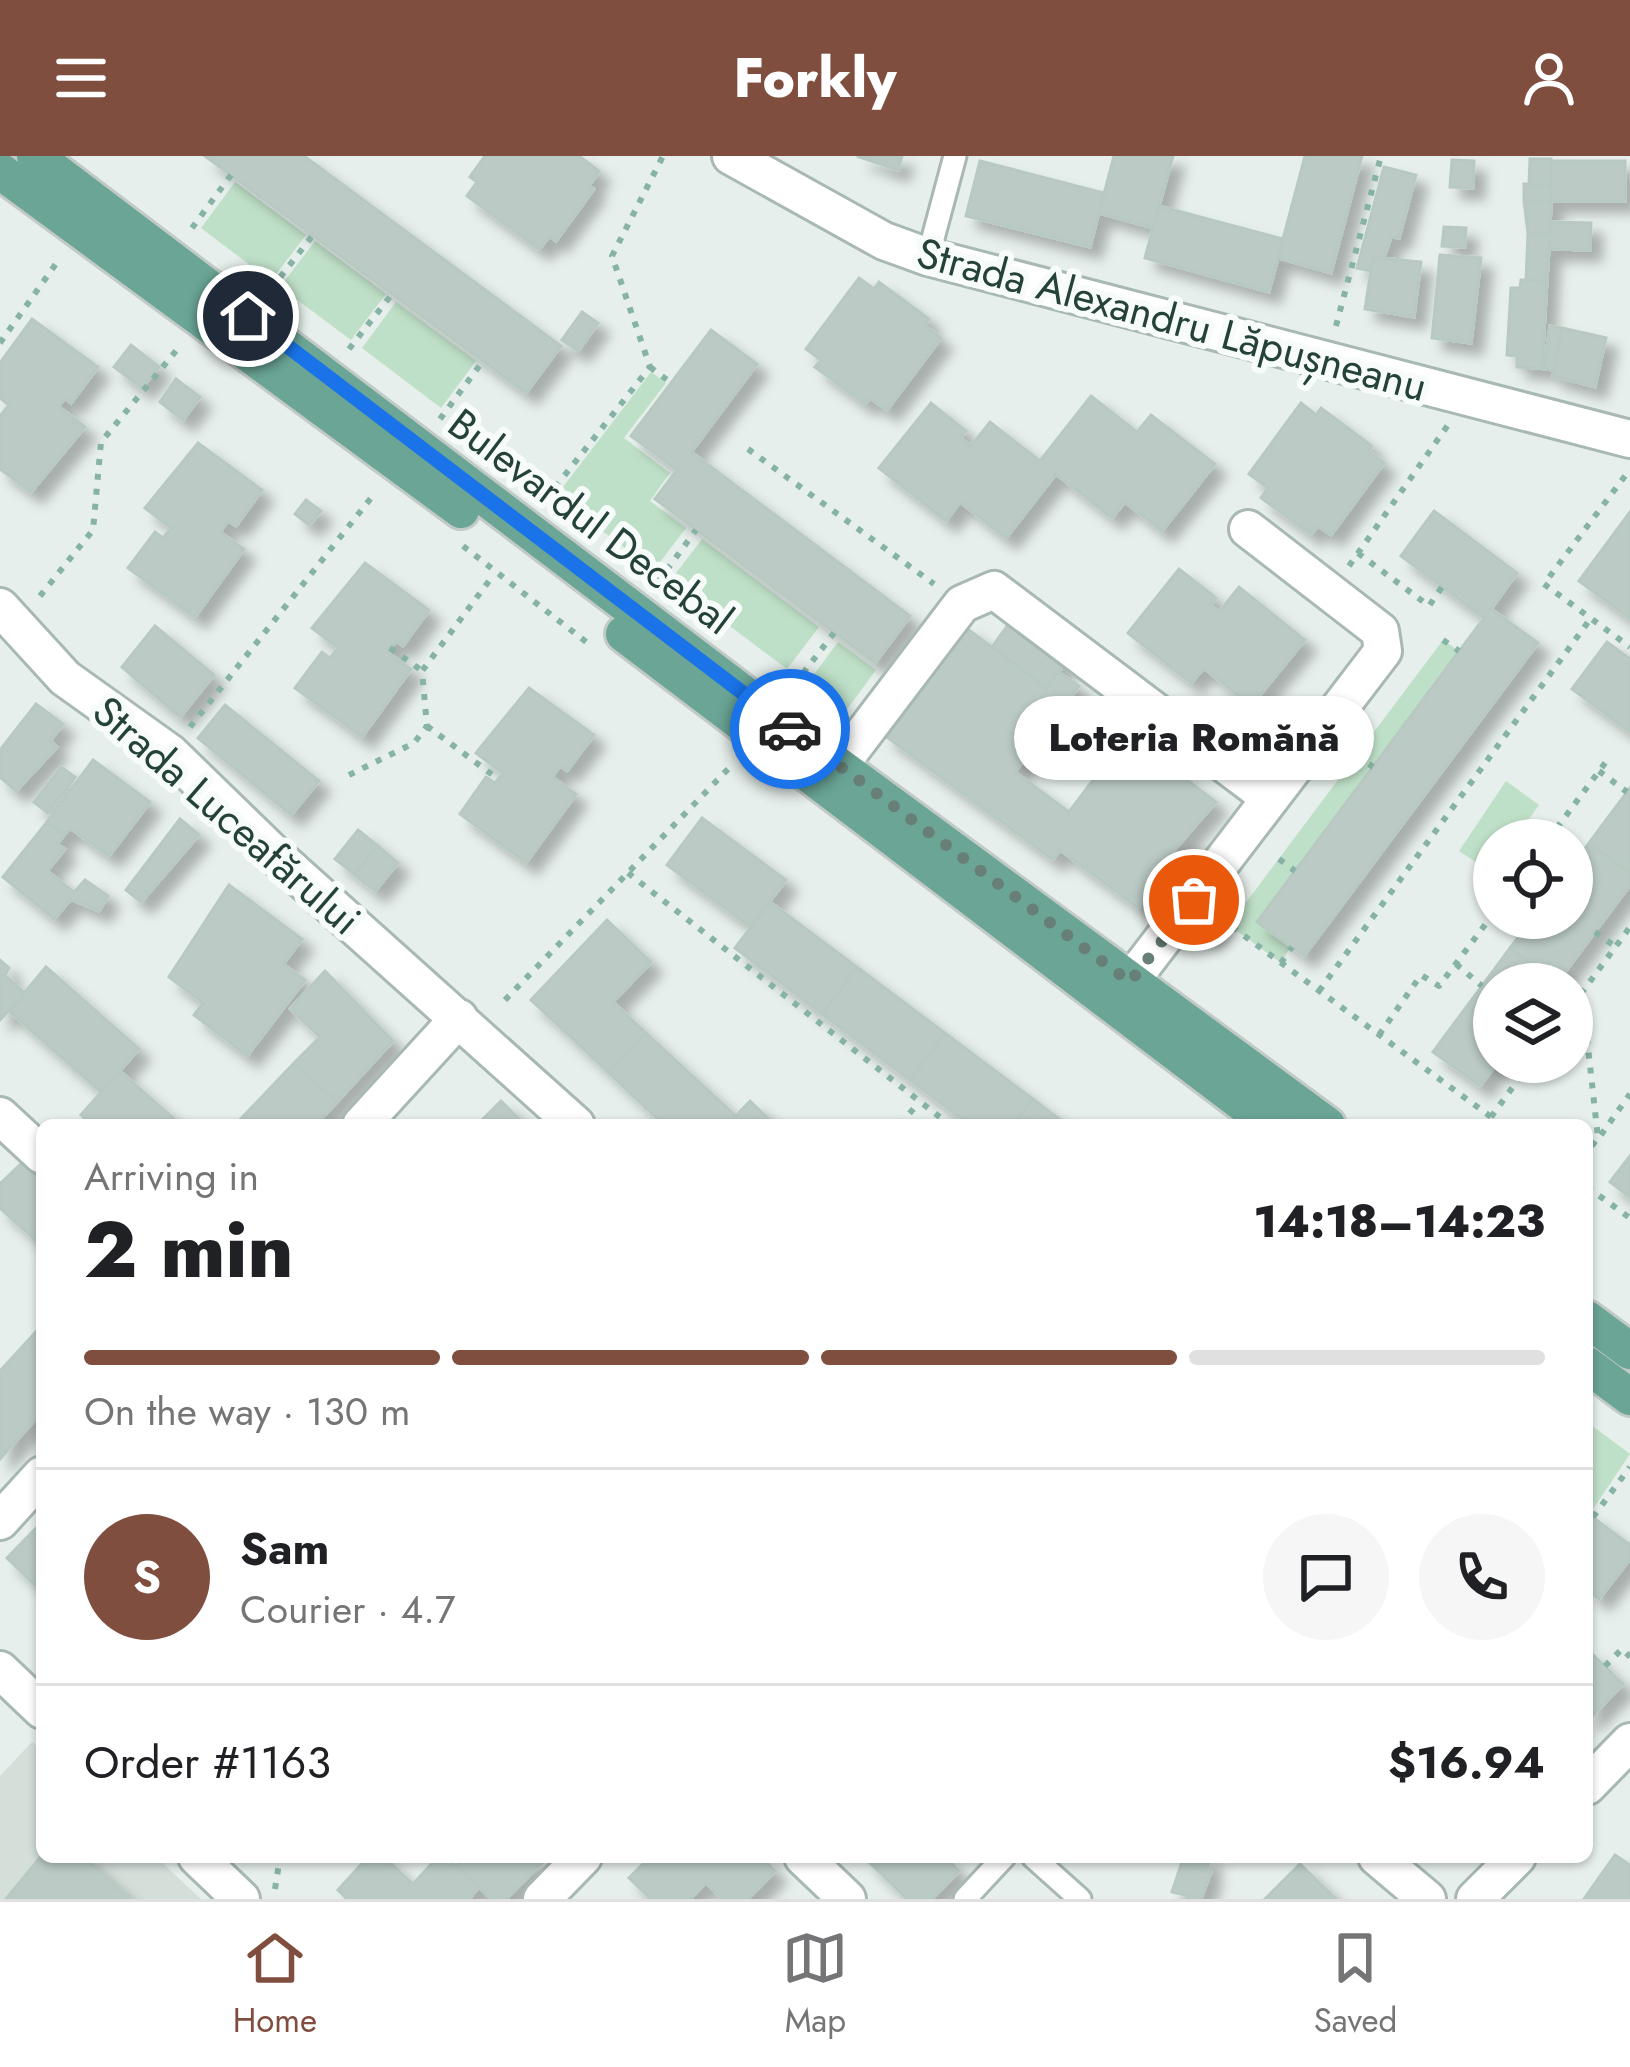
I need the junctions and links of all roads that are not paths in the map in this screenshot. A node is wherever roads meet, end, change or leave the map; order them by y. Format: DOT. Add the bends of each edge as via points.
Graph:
graph roads {
  1 [pos="35,156"];
  2 [pos="730,156"];
  3 [pos="955,156"];
  4 [pos="0,171"];
  5 [pos="928,257"];
  6 [pos="1630,439"];
  7 [pos="1247,529"];
  8 [pos="7,616"];
  9 [pos="839,766"];
  10 [pos="1270,799"];
  11 [pos="1130,982"];
  12 [pos="459,1018"];
  13 [pos="0,1117"];
  14 [pos="366,1119"];
  15 [pos="569,1119"];
  16 [pos="1262,1119"];
  17 [pos="1319,1119"];
  18 [pos="36,1149"];
  19 [pos="1593,1324"];
  20 [pos="1630,1352"];
  21 [pos="1593,1369"];
  22 [pos="1630,1397"];
  23 [pos="36,1482"];
  24 [pos="0,1521"];
  25 [pos="0,1670"];
  26 [pos="36,1704"];
  27 [pos="202,1863"];
  28 [pos="577,1863"];
  29 [pos="809,1863"];
  30 [pos="998,1863"];
  31 [pos="1040,1863"];
  32 [pos="1384,1863"];
  33 [pos="1511,1863"];
  34 [pos="545,1898"];
  35 [pos="241,1899"];
  36 [pos="847,1899"];
  37 [pos="965,1899"];
  38 [pos="1080,1899"];
  39 [pos="1426,1899"];
  40 [pos="1475,1899"];
  1 -- 9 [label="main road, Bulevardul Decebal"];
  2 -- 5 [label="street, Strada Alexandru Lăpușneanu"];
  3 -- 5 [label="lane"];
  4 -- 16 [label="main road, Bulevardul Decebal" via="466,513"];
  5 -- 6 [label="street, Strada Alexandru Lăpușneanu"];
  7 -- 10 [label="street" via="1380,631 1383,651"];
  8 -- 12 [label="street, Strada Luceafărului" via="65,678 170,754"];
  9 -- 10 [label="street" via="962,604 994,590"];
  9 -- 11 [label="main road, Bulevardul Decebal"];
  10 -- 11 [label="street"];
  11 -- 17 [label="main road, Bulevardul Decebal"];
  12 -- 14 [label="street"];
  12 -- 15 [label="street, Strada Luceafărului"];
  13 -- 18 [label="street"];
  19 -- 20 [label="main road"];
  21 -- 22 [label="main road"];
  23 -- 24 [label="street"];
  25 -- 26 [label="street"];
  27 -- 35 [label="street"];
  28 -- 34 [label="street"];
  29 -- 36 [label="street"];
  30 -- 37 [label="lane"];
  31 -- 38 [label="lane"];
  32 -- 39 [label="street"];
  33 -- 40 [label="street"];
}
